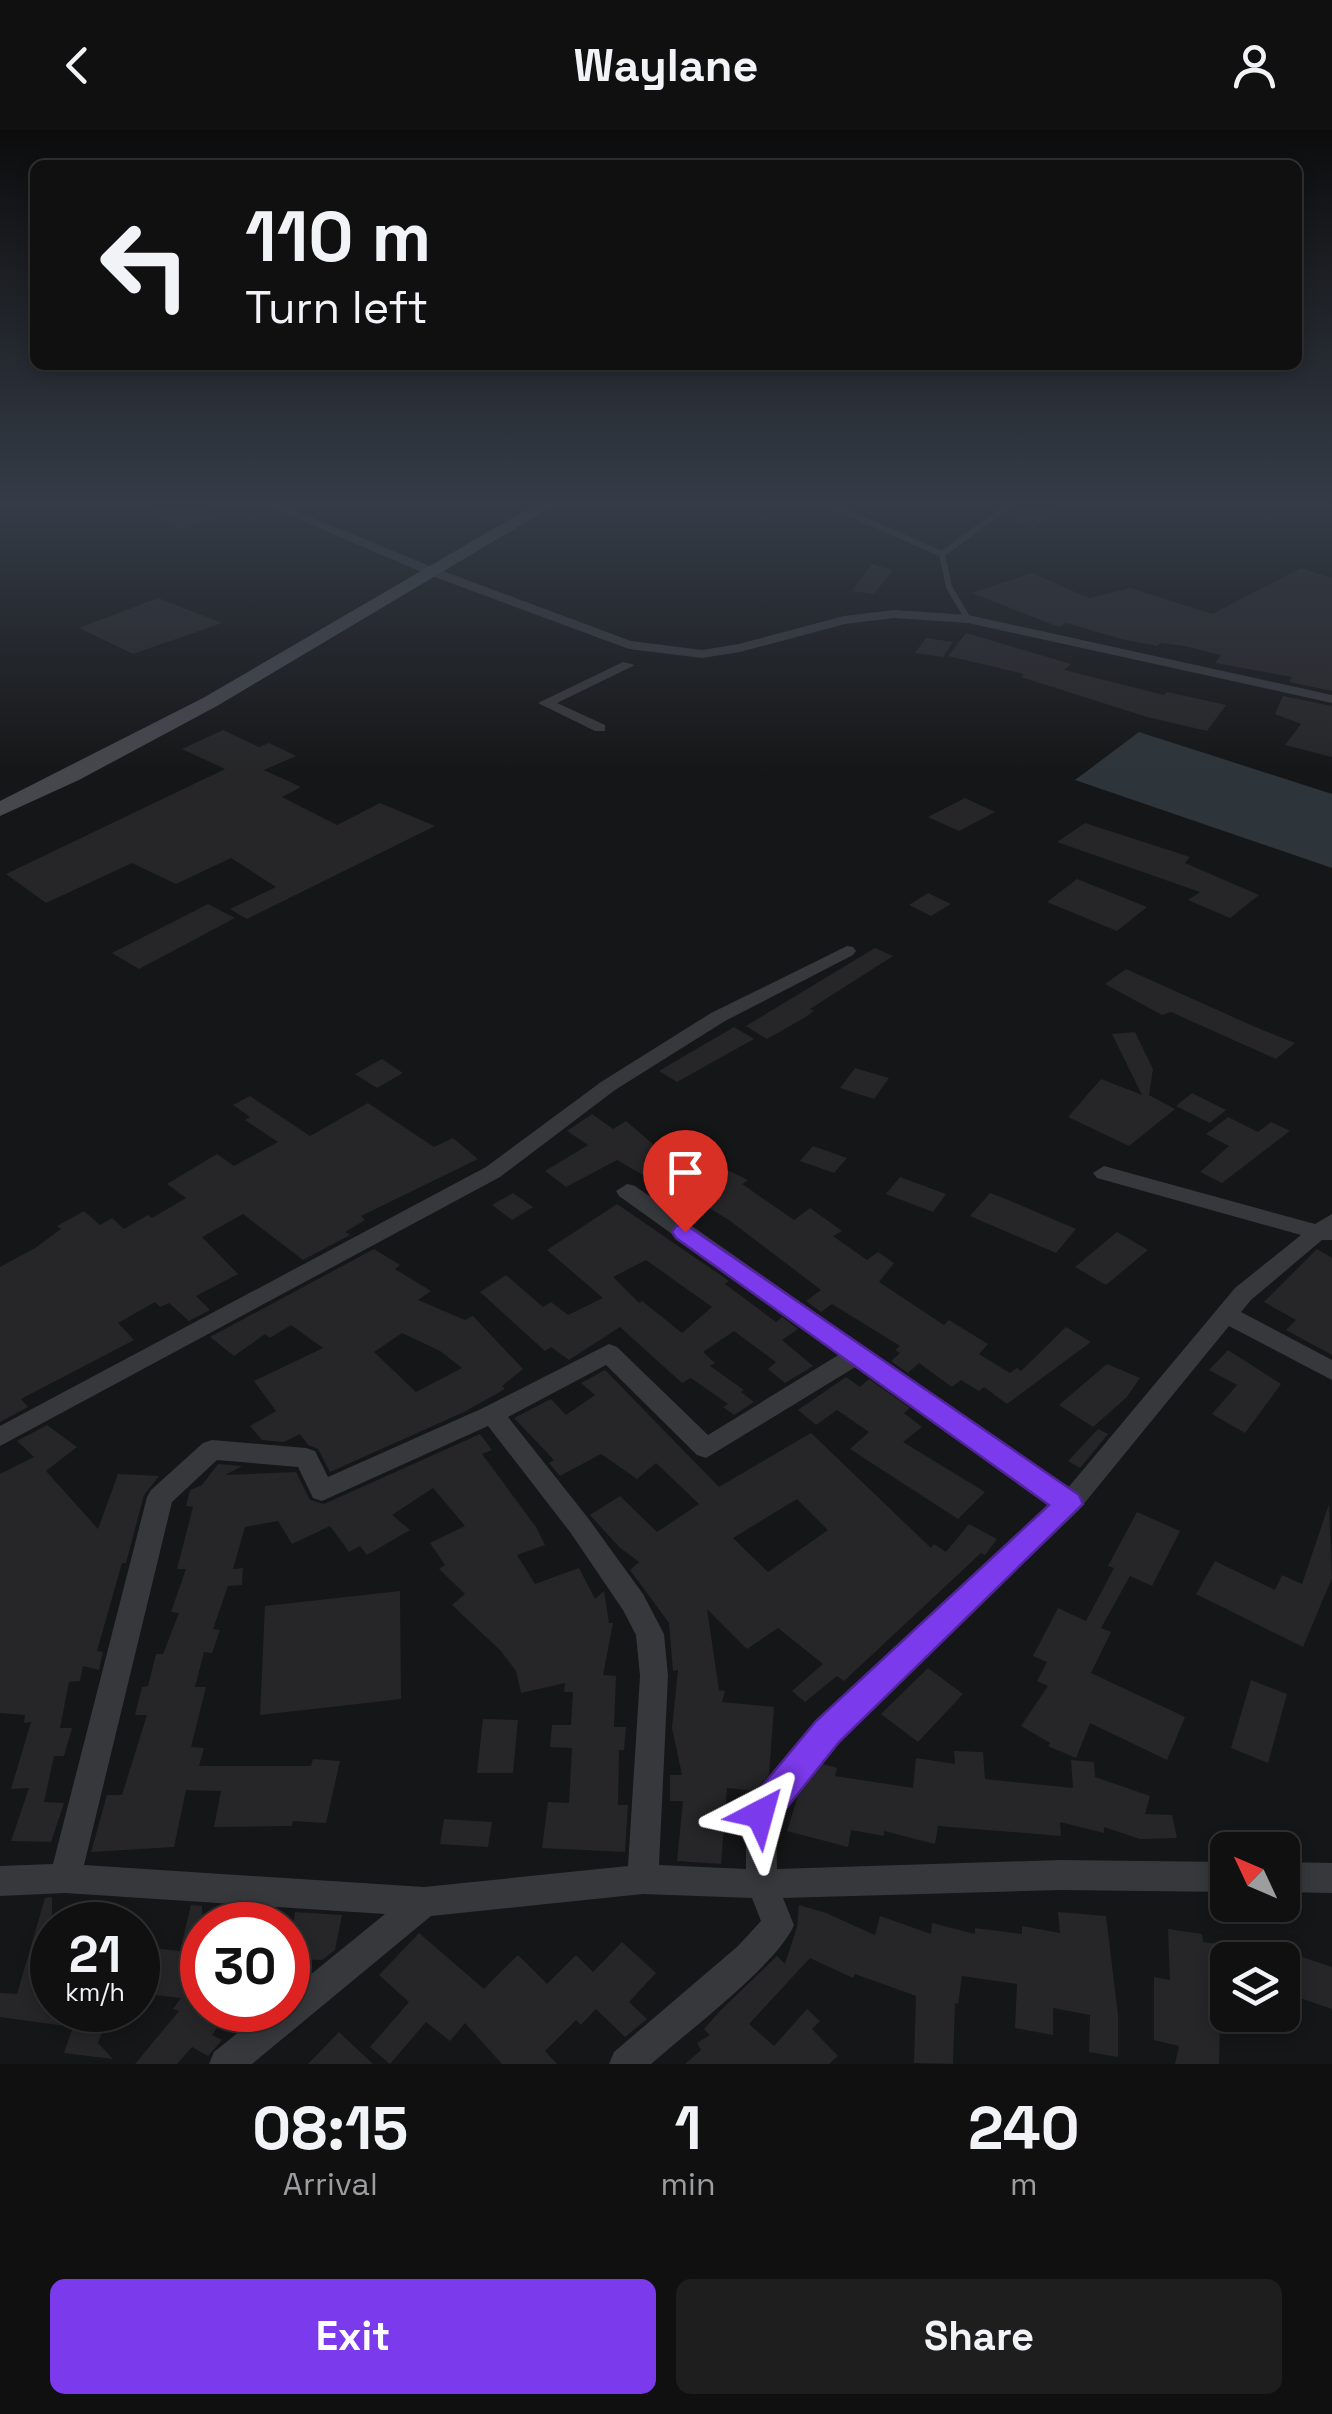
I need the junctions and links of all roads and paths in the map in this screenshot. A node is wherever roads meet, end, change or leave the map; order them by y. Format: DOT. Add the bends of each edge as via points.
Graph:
graph roads {
  1 [pos="388,593"];
  2 [pos="491,593"];
  3 [pos="953,593"];
  4 [pos="968,619"];
  5 [pos="634,646"];
  6 [pos="1332,699"];
  7 [pos="600,728"];
  8 [pos="0,810"];
  9 [pos="847,951"];
  10 [pos="1104,1173"];
  11 [pos="627,1191"];
  12 [pos="1328,1229"];
  13 [pos="1226,1315"];
  14 [pos="858,1354"];
  15 [pos="1332,1371"];
  16 [pos="492,1414"];
  17 [pos="0,1436"];
  18 [pos="1069,1504"];
  19 [pos="1210,1877"];
  20 [pos="1300,1877"];
  21 [pos="65,1878"];
  22 [pos="1332,1878"];
  23 [pos="643,1879"];
  24 [pos="0,1881"];
  25 [pos="762,1884"];
  26 [pos="424,1902"];
  27 [pos="226,2064"];
  28 [pos="626,2064"];
  1 -- 8 [label="street" via="86,771"];
  2 -- 5 [label="street"];
  3 -- 4 [label="lane"];
  4 -- 5 [label="street" via="894,614 844,620 702,654"];
  4 -- 6 [label="street"];
  5 -- 7 [label="street" via="628,666 545,703"];
  9 -- 17 [label="street" via="702,1027 608,1086 493,1172"];
  10 -- 12 [label="street"];
  11 -- 14 [label="street"];
  12 -- 13 [label="street"];
  13 -- 15 [label="street"];
  13 -- 18 [label="street"];
  14 -- 16 [label="street" via="706,1448 609,1353"];
  14 -- 18 [label="street"];
  16 -- 21 [label="street" via="322,1492 306,1458 212,1450 160,1497"];
  16 -- 23 [label="street" via="579,1525 650,1634 654,1676"];
  18 -- 25 [label="street" via="828,1732 760,1814"];
  19 -- 25 [label="street"];
  20 -- 22 [label="street"];
  21 -- 24 [label="street"];
  21 -- 26 [label="street"];
  23 -- 25 [label="street"];
  23 -- 26 [label="street"];
  25 -- 28 [label="street" via="778,1924"];
  26 -- 27 [label="street"];
}
